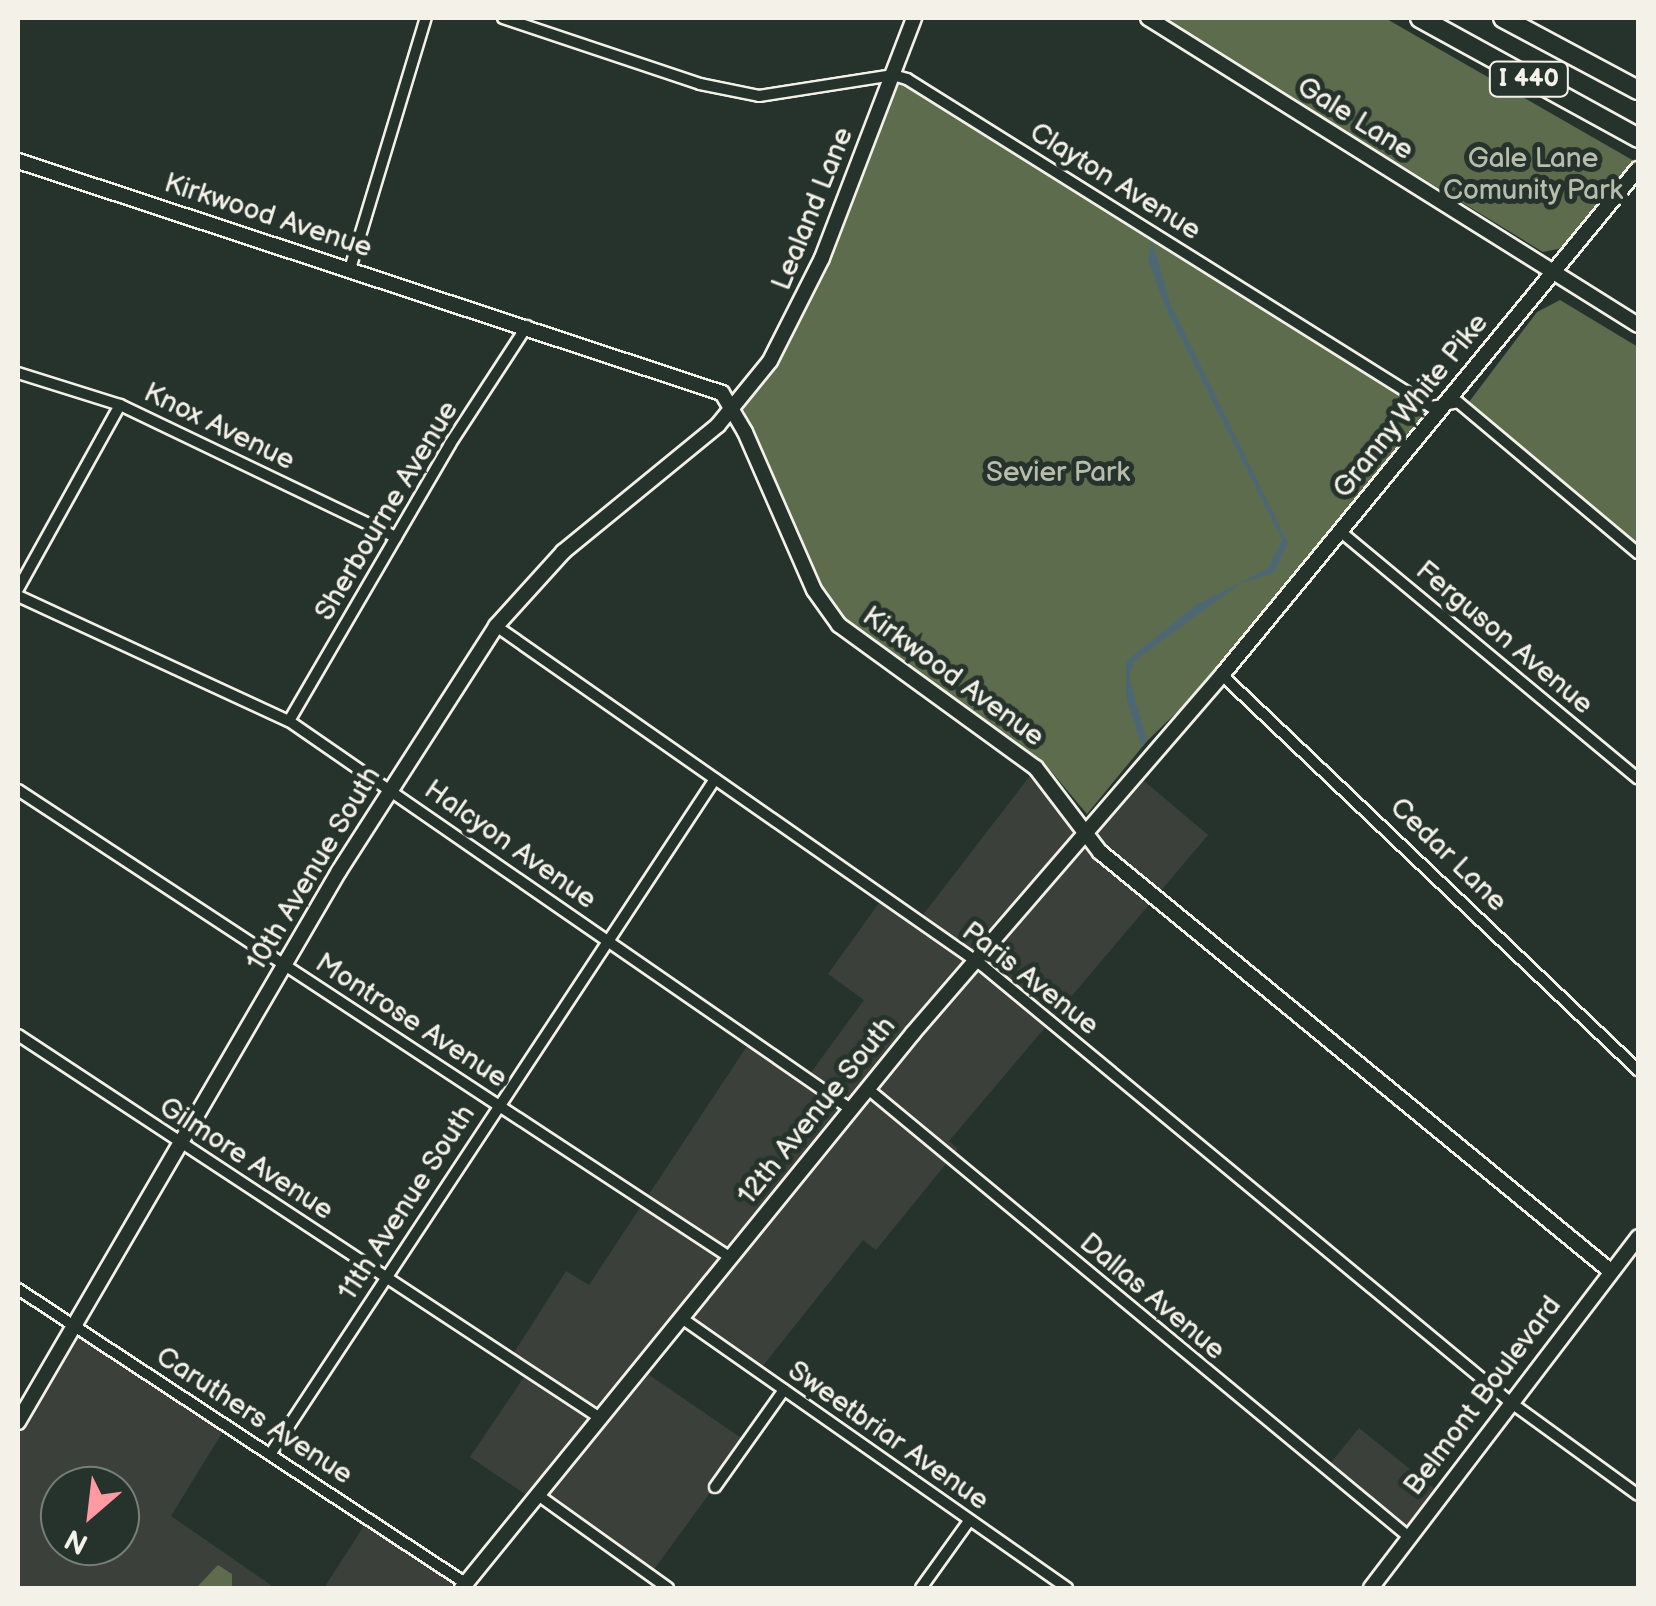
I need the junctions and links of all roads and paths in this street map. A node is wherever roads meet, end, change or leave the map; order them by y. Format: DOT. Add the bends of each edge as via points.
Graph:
graph roads {
  1 [pos="426,18"];
  2 [pos="503,18"];
  3 [pos="914,18"];
  4 [pos="1148,18"];
  5 [pos="1420,18"];
  6 [pos="1503,18"];
  7 [pos="892,75"];
  8 [pos="1638,90"];
  9 [pos="1638,138"];
  10 [pos="18,161"];
  11 [pos="1638,169"];
  12 [pos="350,270"];
  13 [pos="1554,273"];
  14 [pos="1638,325"];
  15 [pos="527,326"];
  16 [pos="18,374"];
  17 [pos="120,405"];
  18 [pos="1442,405"];
  19 [pos="733,406"];
  20 [pos="1341,532"];
  21 [pos="396,537"];
  22 [pos="1638,553"];
  23 [pos="18,593"];
  24 [pos="496,626"];
  25 [pos="1222,675"];
  26 [pos="289,721"];
  27 [pos="715,779"];
  28 [pos="1638,779"];
  29 [pos="18,790"];
  30 [pos="392,790"];
  31 [pos="1083,831"];
  32 [pos="608,940"];
  33 [pos="974,960"];
  34 [pos="284,966"];
  35 [pos="18,1036"];
  36 [pos="1638,1070"];
  37 [pos="868,1089"];
  38 [pos="500,1105"];
  39 [pos="852,1110"];
  40 [pos="180,1143"];
  41 [pos="1638,1237"];
  42 [pos="730,1258"];
  43 [pos="1609,1270"];
  44 [pos="386,1278"];
  45 [pos="18,1289"];
  46 [pos="683,1319"];
  47 [pos="74,1327"];
  48 [pos="784,1390"];
  49 [pos="1510,1402"];
  50 [pos="600,1418"];
  51 [pos="18,1422"];
  52 [pos="271,1453"];
  53 [pos="715,1487"];
  54 [pos="1638,1495"];
  55 [pos="538,1496"];
  56 [pos="969,1521"];
  57 [pos="1409,1537"];
  58 [pos="464,1586"];
  59 [pos="668,1588"];
  60 [pos="921,1588"];
  61 [pos="1067,1588"];
  62 [pos="1372,1588"];
  1 -- 12 [label="street"];
  2 -- 7 [label="street" via="700,84 759,96"];
  3 -- 7 [label="street, Lealand Lane"];
  4 -- 13 [label="street, Gale Lane"];
  5 -- 9 [label="highway, I 440"];
  6 -- 8 [label="highway, I 440"];
  7 -- 18 [label="street, Clayton Avenue" via="1431,408"];
  7 -- 19 [label="street, Lealand Lane" via="796,316"];
  10 -- 12 [label="street, Kirkwood Avenue"];
  11 -- 13 [label="street, Granny White Pike"];
  12 -- 15 [label="street, Kirkwood Avenue"];
  13 -- 14 [label="street, Gale Lane"];
  13 -- 18 [label="street, Granny White Pike"];
  15 -- 19 [label="street, Kirkwood Avenue" via="708,386"];
  15 -- 21 [label="street, Sherbourne Avenue"];
  16 -- 17 [label="street, Knox Avenue"];
  17 -- 21 [label="street, Knox Avenue"];
  17 -- 23 [label="street"];
  18 -- 20 [label="street, Granny White Pike"];
  18 -- 22 [label="street, Clayton Avenue" via="1460,404"];
  19 -- 24 [label="street, 10th Avenue South" via="563,552"];
  19 -- 31 [label="street, Kirkwood Avenue" via="803,570 839,625 1036,768"];
  20 -- 25 [label="street, Granny White Pike"];
  20 -- 28 [label="street, Ferguson Avenue"];
  21 -- 26 [label="street, Sherbourne Avenue"];
  23 -- 26 [label="street, Halcyon Avenue"];
  24 -- 27 [label="street, Paris Avenue"];
  24 -- 30 [label="street, 10th Avenue South"];
  25 -- 31 [label="street, 12th Avenue South"];
  25 -- 36 [label="street, Cedar Lane"];
  26 -- 30 [label="street, Halcyon Avenue"];
  27 -- 32 [label="street, 11th Avenue South"];
  27 -- 33 [label="street, Paris Avenue"];
  29 -- 34 [label="street, Montrose Avenue"];
  30 -- 32 [label="street, Halcyon Avenue"];
  30 -- 34 [label="street, 10th Avenue South"];
  31 -- 33 [label="street, 12th Avenue South"];
  31 -- 43 [label="street, Kirkwood Avenue"];
  32 -- 38 [label="street, 11th Avenue South"];
  32 -- 39 [label="street, Halcyon Avenue"];
  33 -- 37 [label="street, 12th Avenue South"];
  33 -- 49 [label="street, Paris Avenue"];
  34 -- 38 [label="street, Montrose Avenue"];
  34 -- 40 [label="street, 10th Avenue South"];
  35 -- 40 [label="street, Gilmore Avenue"];
  37 -- 39 [label="street, 12th Avenue South"];
  37 -- 57 [label="street, Dallas Avenue"];
  38 -- 42 [label="street, Montrose Avenue"];
  38 -- 44 [label="street, 11th Avenue South"];
  39 -- 42 [label="street, 12th Avenue South"];
  40 -- 44 [label="street, Gilmore Avenue"];
  40 -- 47 [label="street, 10th Avenue South"];
  41 -- 43 [label="street, Belmont Boulevard"];
  42 -- 46 [label="street, 12th Avenue South"];
  43 -- 49 [label="street, Belmont Boulevard"];
  44 -- 50 [label="street, Gilmore Avenue"];
  44 -- 52 [label="street, 11th Avenue South"];
  45 -- 47 [label="street, Caruthers Avenue"];
  46 -- 48 [label="street, Sweetbriar Avenue"];
  46 -- 50 [label="street, 12th Avenue South"];
  47 -- 51 [label="street, 10th Avenue South"];
  47 -- 52 [label="street, Caruthers Avenue"];
  48 -- 53 [label="street"];
  48 -- 56 [label="street, Sweetbriar Avenue"];
  49 -- 54 [label="street, Paris Avenue"];
  49 -- 57 [label="street, Belmont Boulevard"];
  50 -- 55 [label="street, 12th Avenue South"];
  52 -- 58 [label="street, Caruthers Avenue"];
  55 -- 58 [label="street, 12th Avenue South"];
  55 -- 59 [label="street"];
  56 -- 60 [label="street"];
  56 -- 61 [label="street, Sweetbriar Avenue"];
  57 -- 62 [label="street, Belmont Boulevard"];
}
